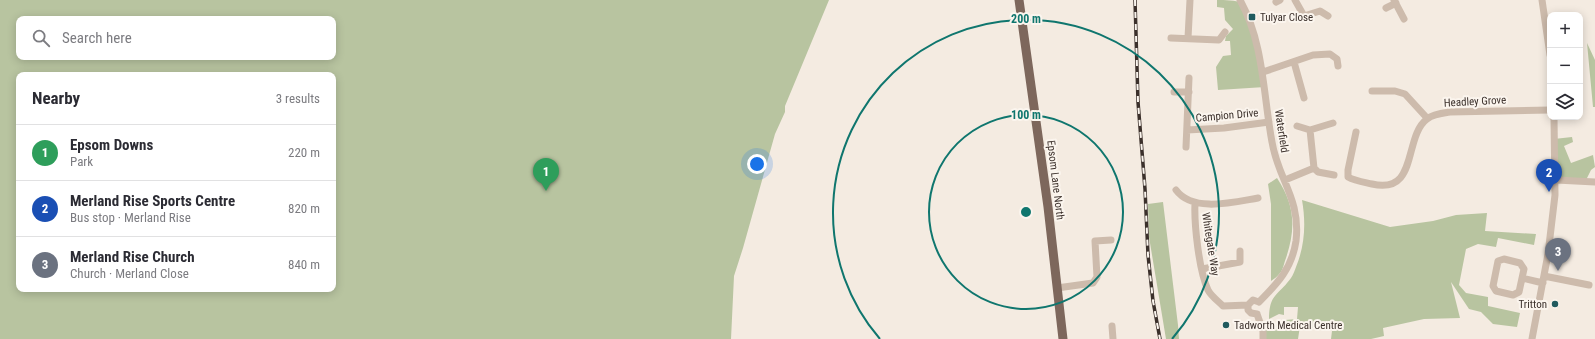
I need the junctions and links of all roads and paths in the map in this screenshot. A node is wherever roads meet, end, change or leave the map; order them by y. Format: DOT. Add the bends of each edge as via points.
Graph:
graph roads {
  1 [pos="1019,0"];
  2 [pos="1190,0"];
  3 [pos="1240,0"];
  4 [pos="1296,0"];
  5 [pos="1542,0"];
  6 [pos="1395,2"];
  7 [pos="1386,8"];
  8 [pos="1328,16"];
  9 [pos="1404,19"];
  10 [pos="1224,32"];
  11 [pos="1172,38"];
  12 [pos="1188,38"];
  13 [pos="1549,48"];
  14 [pos="1294,62"];
  15 [pos="1338,66"];
  16 [pos="1263,72"];
  17 [pos="1189,78"];
  18 [pos="1372,91"];
  19 [pos="1174,92"];
  20 [pos="1188,92"];
  21 [pos="1304,98"];
  22 [pos="1547,110"];
  23 [pos="1427,118"];
  24 [pos="1554,120"];
  25 [pos="1269,122"];
  26 [pos="1332,124"];
  27 [pos="1297,126"];
  28 [pos="1187,130"];
  29 [pos="1310,130"];
  30 [pos="1356,132"];
  31 [pos="1186,147"];
  32 [pos="1314,168"];
  33 [pos="1334,175"];
  34 [pos="1285,180"];
  35 [pos="1556,180"];
  36 [pos="1595,182"];
  37 [pos="1176,190"];
  38 [pos="1258,198"];
  39 [pos="1195,203"];
  40 [pos="1111,240"];
  41 [pos="1240,250"];
  42 [pos="1202,269"];
  43 [pos="1522,278"];
  44 [pos="1543,280"];
  45 [pos="1589,285"];
  46 [pos="1057,288"];
  47 [pos="1259,302"];
  48 [pos="1248,305"];
  49 [pos="1257,314"];
  50 [pos="1112,326"];
  51 [pos="1063,339"];
  52 [pos="1113,339"];
  53 [pos="1263,339"];
  54 [pos="1532,339"];
  1 -- 46 [label="main road, Epsom Lane North"];
  2 -- 12 [label="street"];
  3 -- 16 [label="street, Waterfield" via="1257,46"];
  4 -- 8 [label="street" via="1304,16 1320,11"];
  5 -- 13 [label="street"];
  6 -- 7 [label="street"];
  6 -- 9 [label="street"];
  10 -- 12 [label="street" via="1219,40"];
  11 -- 12 [label="street"];
  14 -- 15 [label="street" via="1313,55 1330,54 1337,59"];
  14 -- 16 [label="street"];
  14 -- 21 [label="street"];
  16 -- 25 [label="street, Waterfield"];
  17 -- 20 [label="street"];
  18 -- 23 [label="street" via="1396,91 1405,94"];
  19 -- 20 [label="street"];
  20 -- 28 [label="street"];
  22 -- 23 [label="street, Headley Grove" via="1450,112"];
  23 -- 30 [label="street" via="1416,133 1410,159 1403,174 1394,183 1377,185 1353,180 1348,176"];
  24 -- 35 [label="street"];
  25 -- 28 [label="street, Campion Drive"];
  25 -- 34 [label="street, Waterfield" via="1276,160"];
  26 -- 29 [label="street"];
  27 -- 29 [label="street"];
  28 -- 31 [label="street"];
  29 -- 32 [label="street"];
  32 -- 33 [label="street" via="1318,172"];
  32 -- 34 [label="street"];
  34 -- 47 [label="street, Waterfield" via="1295,209 1296,241 1283,277"];
  35 -- 36 [label="street"];
  35 -- 44 [label="street"];
  37 -- 39 [label="street, Whitegate Way"];
  38 -- 39 [label="street, Whitegate Way" via="1227,204"];
  39 -- 42 [label="street, Whitegate Way" via="1194,220"];
  40 -- 46 [label="street" via="1095,241 1097,277 1093,283"];
  41 -- 42 [label="street" via="1240,262"];
  42 -- 48 [label="street, Whitegate Way" via="1208,290 1223,306"];
  43 -- 43 [label="street" via="1519,292 1512,295 1496,291 1493,286 1498,261 1504,259 1520,263 1524,269"];
  43 -- 44 [label="street"];
  44 -- 45 [label="street"];
  44 -- 54 [label="street"];
  46 -- 51 [label="main road, Epsom Lane North"];
  47 -- 48 [label="street" via="1253,300"];
  47 -- 49 [label="street" via="1262,308"];
  48 -- 49 [label="street" via="1251,313"];
  49 -- 53 [label="street"];
  50 -- 52 [label="street"];
}
